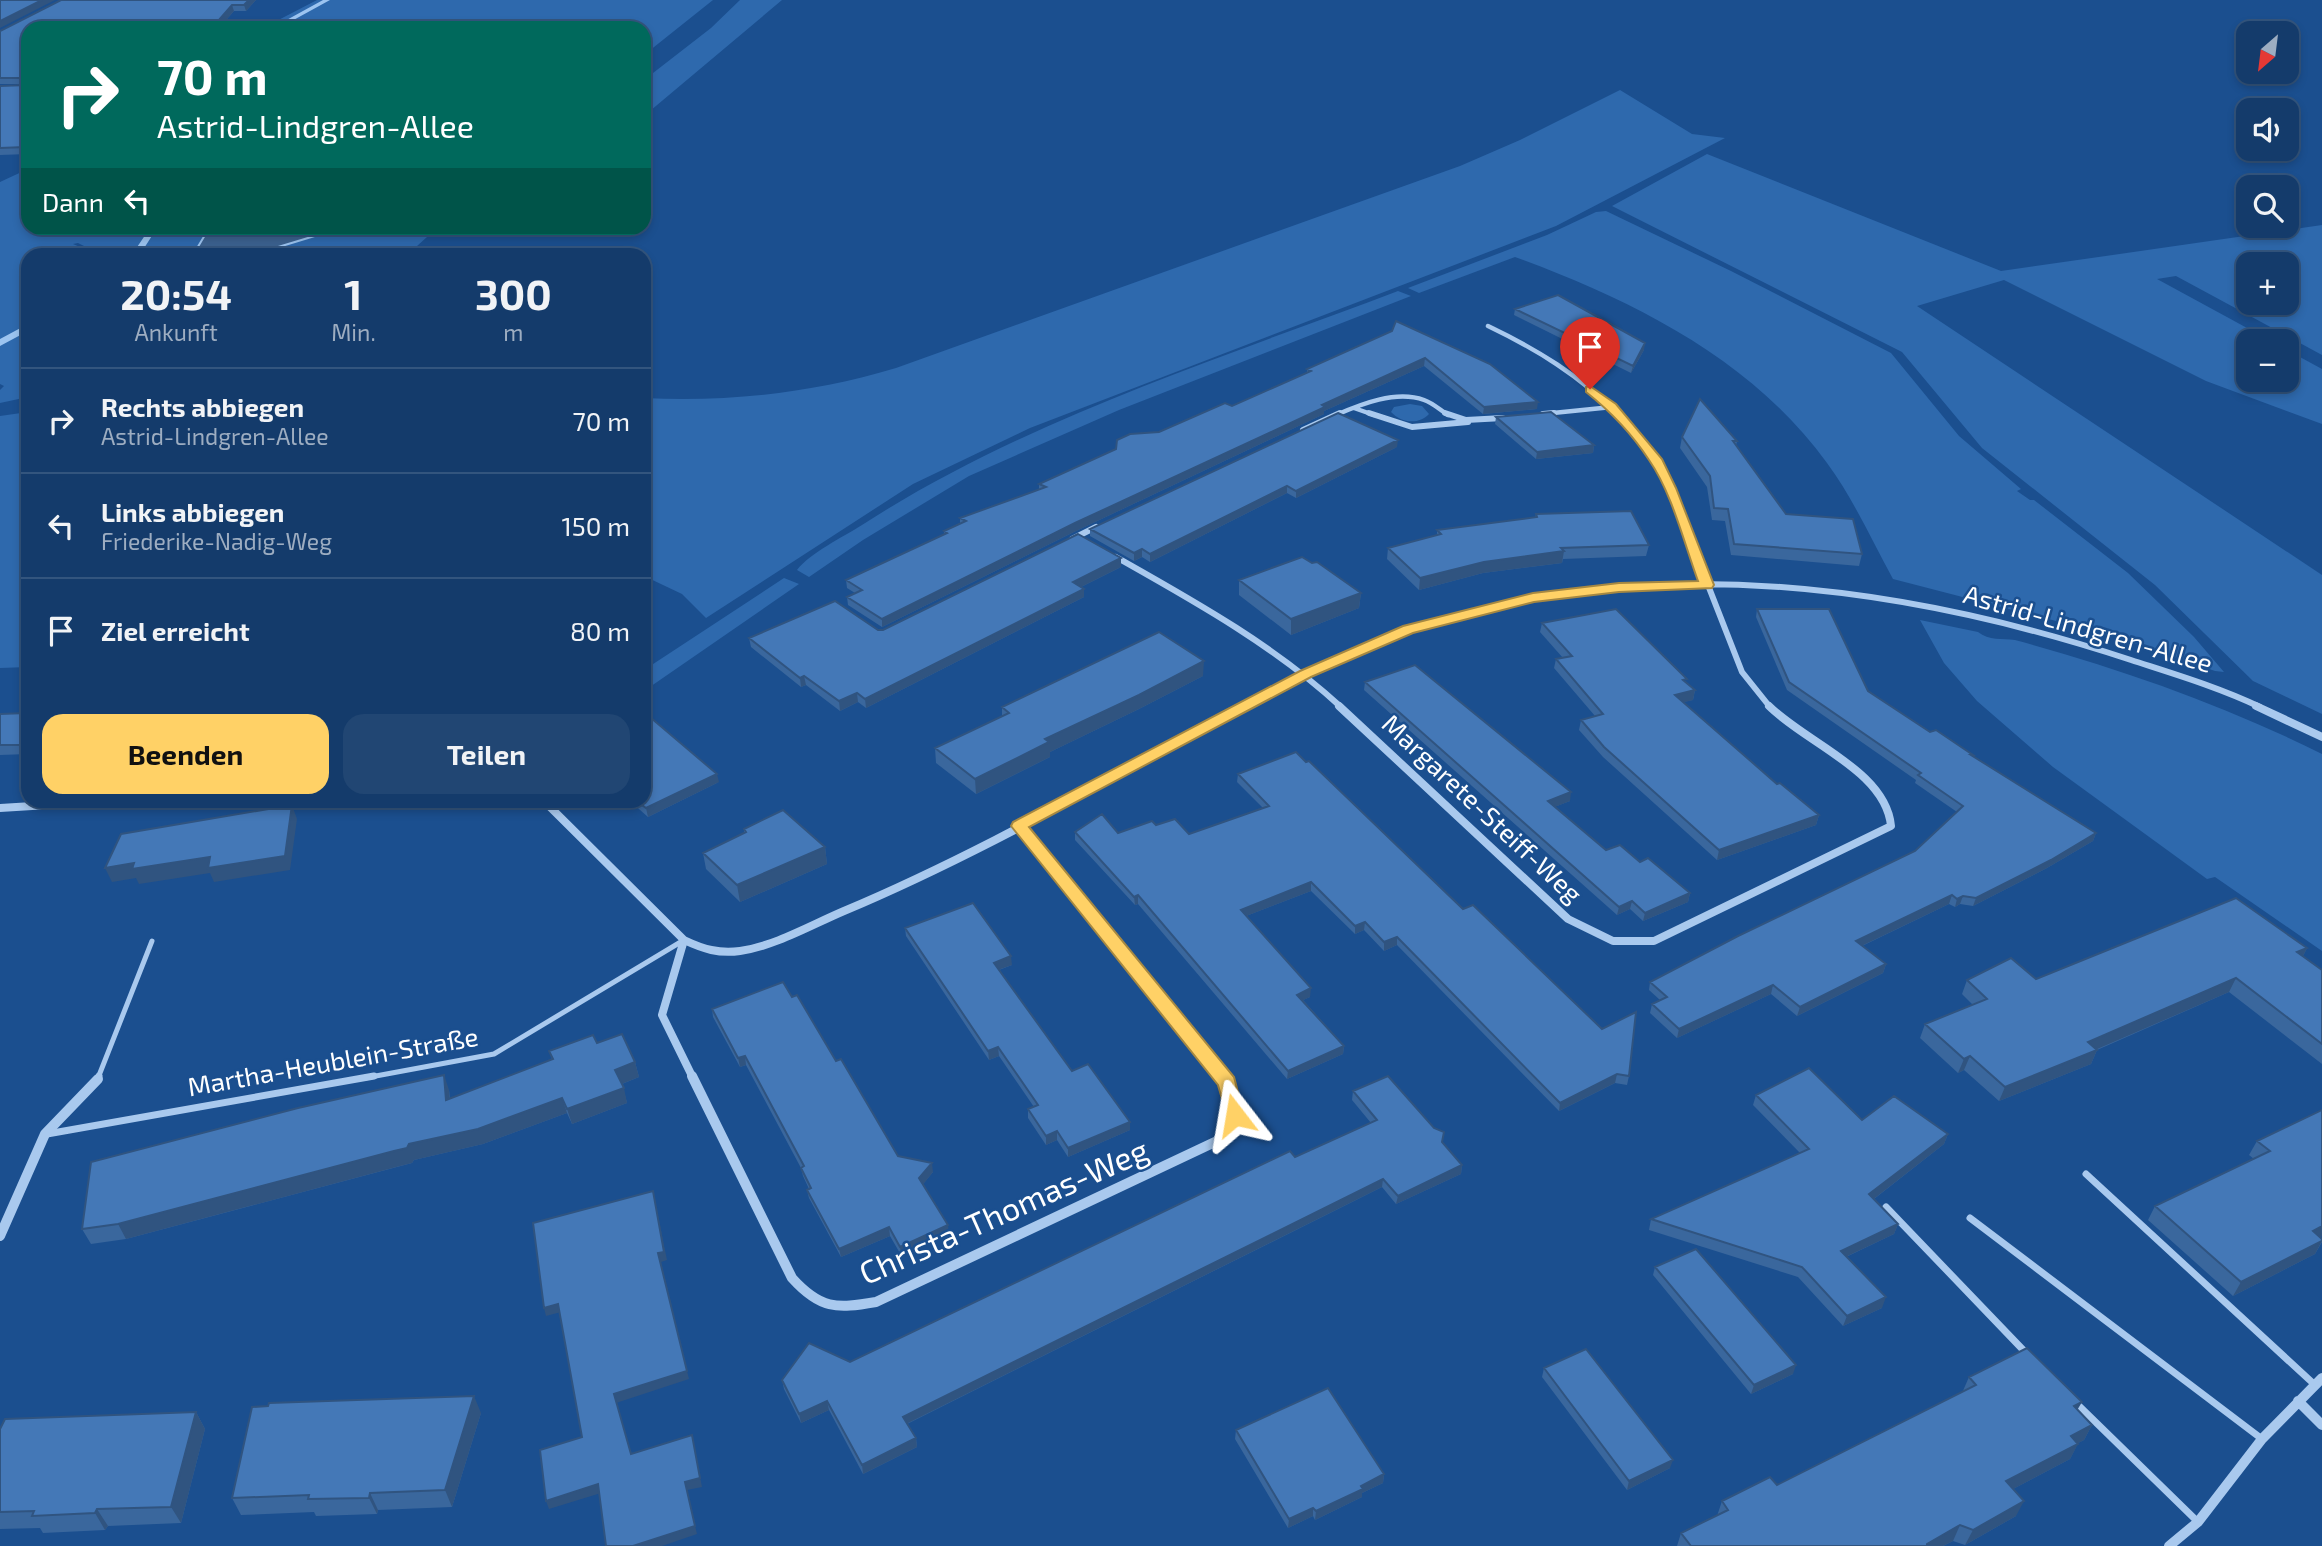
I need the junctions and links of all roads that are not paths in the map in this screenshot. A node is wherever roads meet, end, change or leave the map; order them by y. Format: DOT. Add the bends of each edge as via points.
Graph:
graph roads {
  1 [pos="1488,326"];
  2 [pos="1612,407"];
  3 [pos="1354,408"];
  4 [pos="1536,415"];
  5 [pos="1510,417"];
  6 [pos="1472,421"];
  7 [pos="1298,432"];
  8 [pos="1103,524"];
  9 [pos="1078,536"];
  10 [pos="1066,542"];
  11 [pos="1089,542"];
  12 [pos="1112,555"];
  13 [pos="1707,585"];
  14 [pos="1305,674"];
  15 [pos="2322,737"];
  16 [pos="21,807"];
  17 [pos="0,808"];
  18 [pos="551,808"];
  19 [pos="1019,826"];
  20 [pos="684,940"];
  21 [pos="152,941"];
  22 [pos="98,1079"];
  23 [pos="45,1134"];
  24 [pos="2086,1174"];
  25 [pos="1886,1207"];
  26 [pos="1970,1218"];
  27 [pos="0,1236"];
  28 [pos="2031,1358"];
  29 [pos="2318,1382"];
  30 [pos="2069,1396"];
  31 [pos="2298,1401"];
  32 [pos="2322,1424"];
  33 [pos="2262,1439"];
  34 [pos="2198,1522"];
  35 [pos="2169,1546"];
  1 -- 2 [label="street" via="1530,346"];
  2 -- 4 [label="street"];
  2 -- 13 [label="street" via="1656,459"];
  3 -- 6 [label="street" via="1412,427"];
  3 -- 6 [label="street" via="1400,397 1425,400 1448,415"];
  3 -- 7 [label="street"];
  5 -- 6 [label="street"];
  8 -- 9 [label="street"];
  9 -- 10 [label="street"];
  9 -- 11 [label="street"];
  12 -- 14 [label="street"];
  13 -- 14 [label="street, Astrid-Lindgren-Allee" via="1619,588 1521,600 1408,629"];
  13 -- 14 [label="street, Margarete-Steiff-Weg" via="1742,673 1759,698 1796,730 1875,784 1892,813 1891,826 1654,941 1613,941 1568,919"];
  13 -- 15 [label="street, Astrid-Lindgren-Allee" via="1814,589 1939,607 2065,638 2228,692"];
  14 -- 19 [label="street, Astrid-Lindgren-Allee"];
  16 -- 17 [label="street"];
  18 -- 20 [label="street, Astrid-Lindgren-Allee"];
  19 -- 20 [label="street, Astrid-Lindgren-Allee" via="879,896 756,947 724,953"];
  19 -- 20 [label="street, Christa-Thomas-Weg" via="1227,1082 1235,1115 1217,1142 876,1302 839,1308 810,1298 792,1278 662,1015"];
  20 -- 23 [label="lane, Martha-Heublein-Straße" via="494,1054"];
  21 -- 22 [label="lane"];
  22 -- 23 [label="street"];
  23 -- 27 [label="street"];
  24 -- 29 [label="lane"];
  25 -- 28 [label="lane"];
  26 -- 33 [label="lane"];
  29 -- 31 [label="street"];
  30 -- 34 [label="lane"];
  31 -- 32 [label="street"];
  31 -- 33 [label="street"];
  33 -- 34 [label="street"];
  34 -- 35 [label="street"];
}
